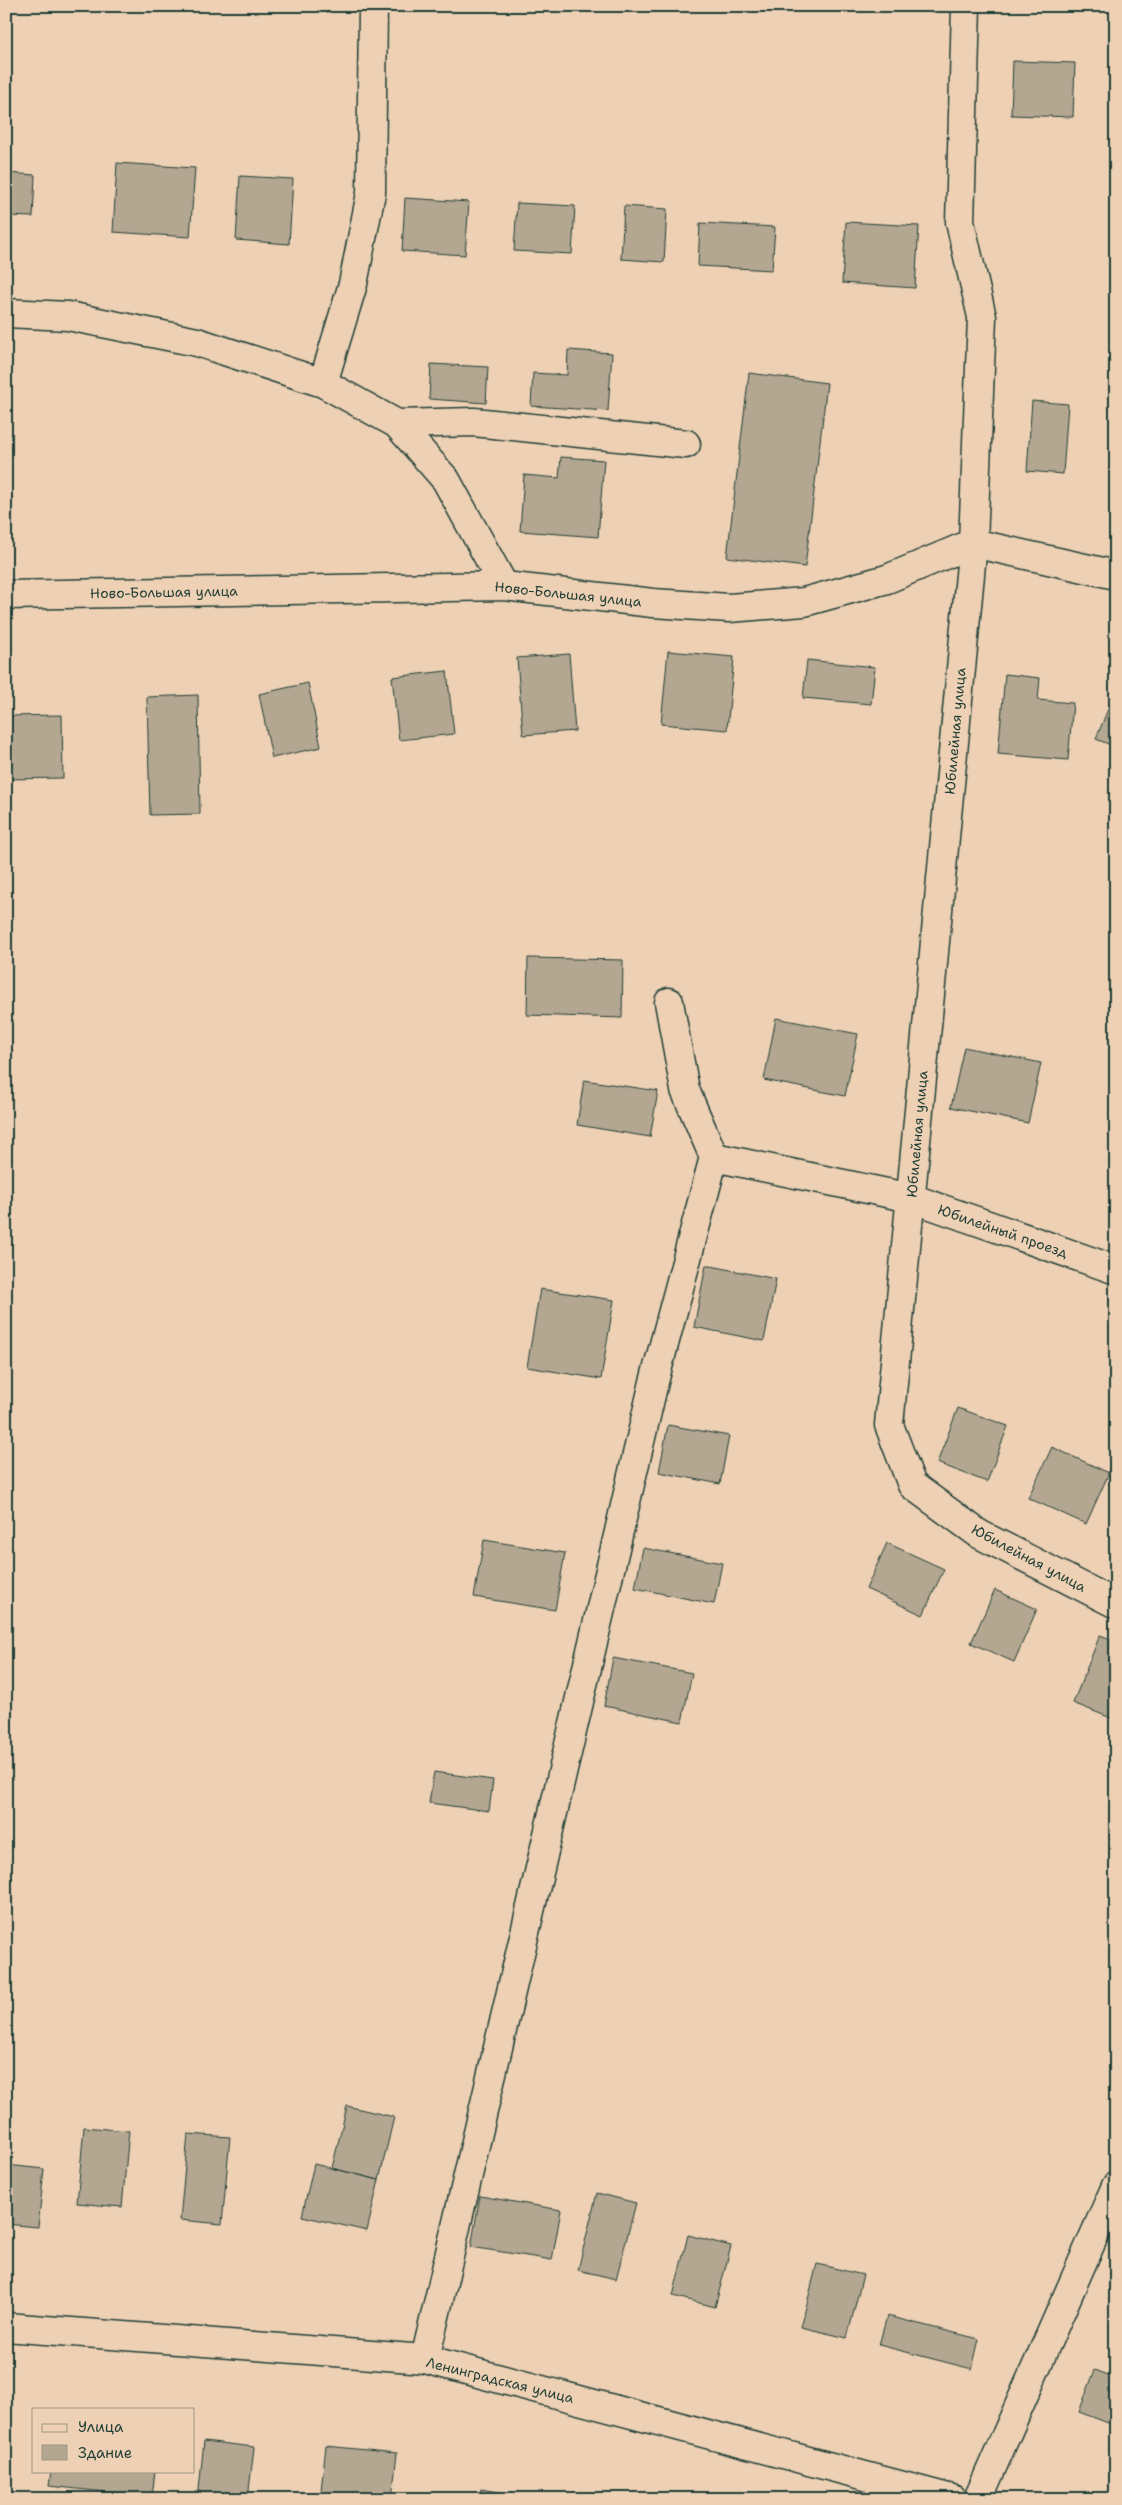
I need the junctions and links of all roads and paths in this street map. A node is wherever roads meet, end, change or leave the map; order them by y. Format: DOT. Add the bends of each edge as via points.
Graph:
graph roads {
  1 [pos="373,6"];
  2 [pos="966,6"];
  3 [pos="6,313"];
  4 [pos="323,383"];
  5 [pos="398,424"];
  6 [pos="686,444"];
  7 [pos="973,543"];
  8 [pos="1116,575"];
  9 [pos="504,586"];
  10 [pos="6,595"];
  11 [pos="668,1002"];
  12 [pos="714,1156"];
  13 [pos="911,1198"];
  14 [pos="1116,1270"];
  15 [pos="1116,1604"];
  16 [pos="1116,2186"];
  17 [pos="6,2327"];
  18 [pos="425,2359"];
  19 [pos="952,2499"];
  20 [pos="978,2499"];
  1 -- 4 [label="street" via="371,193 353,284"];
  2 -- 7 [label="street, Юбилейная улица" via="960,222 982,317"];
  3 -- 4 [label="street" via="68,316 197,342"];
  4 -- 5 [label="street"];
  5 -- 6 [label="street" via="474,422"];
  5 -- 9 [label="street" via="446,480"];
  7 -- 8 [label="street"];
  7 -- 9 [label="street, Ново-Большая улица" via="887,579 804,602 719,607"];
  7 -- 13 [label="street, Юбилейная улица"];
  9 -- 10 [label="street, Ново-Большая улица"];
  11 -- 12 [label="street" via="685,1090"];
  12 -- 13 [label="street, Юбилейный проезд"];
  12 -- 18 [label="street" via="654,1382"];
  13 -- 14 [label="street, Юбилейный проезд"];
  13 -- 15 [label="street, Юбилейная улица" via="889,1425 912,1485 979,1534"];
  16 -- 20 [label="street"];
  17 -- 18 [label="street, Ленинградская улица"];
  18 -- 19 [label="street, Ленинградская улица"];
}
